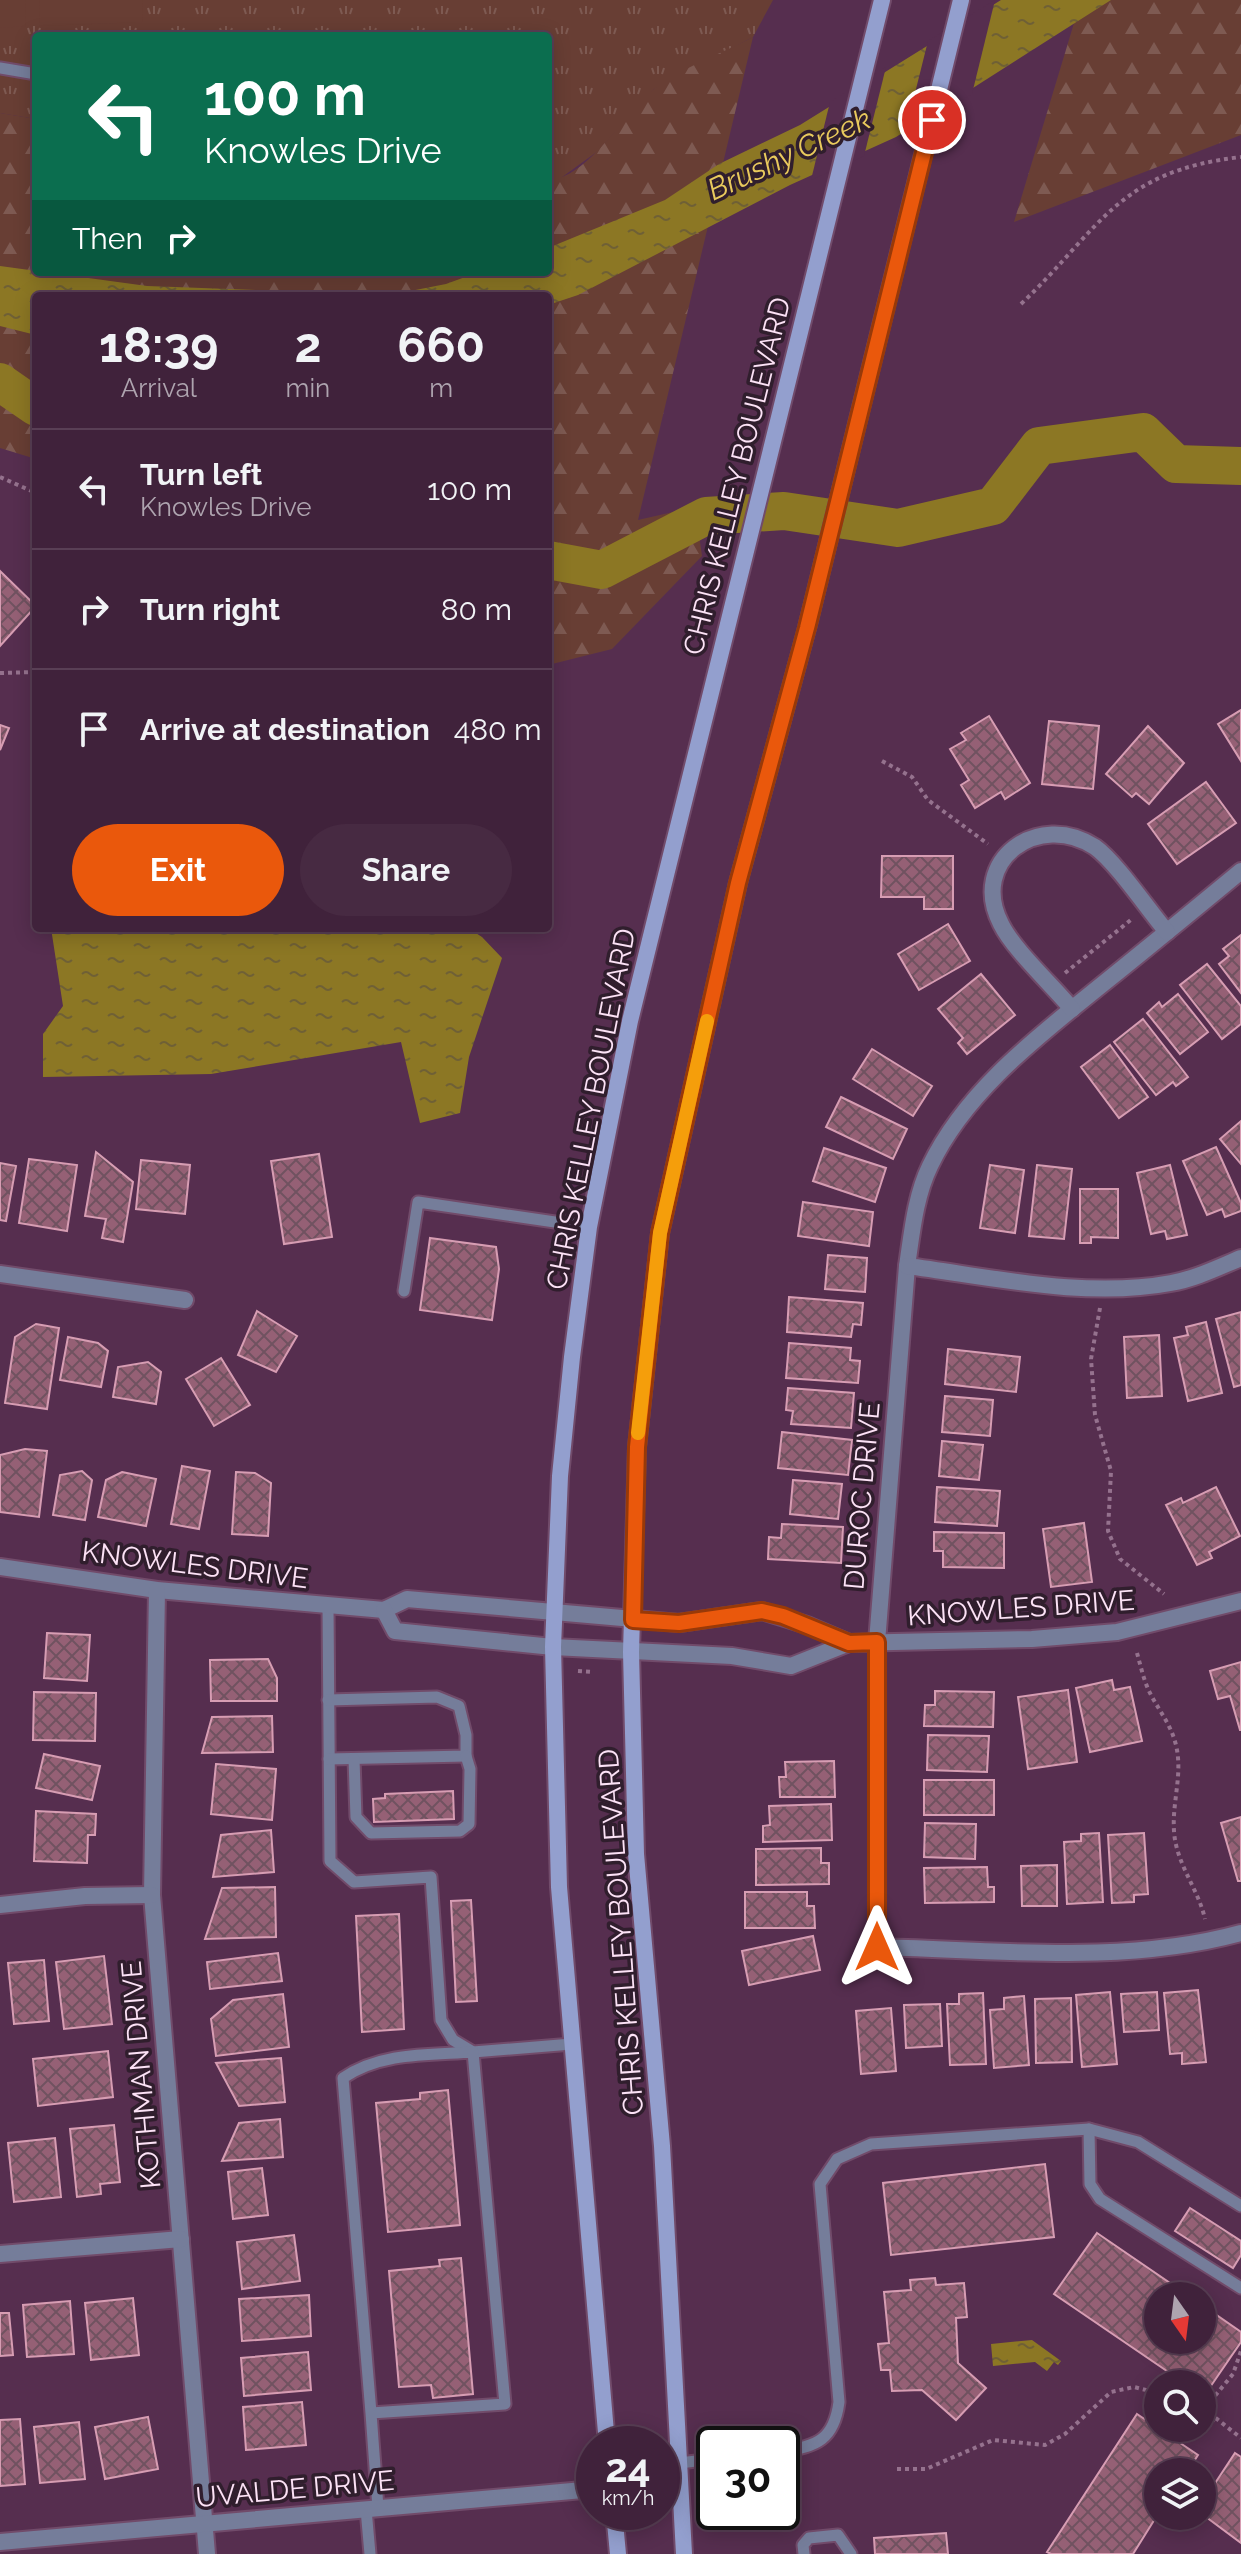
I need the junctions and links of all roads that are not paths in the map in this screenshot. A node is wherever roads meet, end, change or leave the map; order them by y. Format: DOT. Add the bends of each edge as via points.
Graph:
graph roads {
  1 [pos="882,0"];
  2 [pos="961,0"];
  3 [pos="0,68"];
  4 [pos="32,73"];
  5 [pos="1241,871"];
  6 [pos="1167,932"];
  7 [pos="1072,1009"];
  8 [pos="589,1227"];
  9 [pos="1241,1258"];
  10 [pos="907,1266"];
  11 [pos="0,1274"];
  12 [pos="404,1291"];
  13 [pos="185,1300"];
  14 [pos="0,1567"];
  15 [pos="157,1590"];
  16 [pos="1241,1601"];
  17 [pos="328,1606"];
  18 [pos="384,1610"];
  19 [pos="554,1614"];
  20 [pos="633,1620"];
  21 [pos="877,1642"];
  22 [pos="849,1643"];
  23 [pos="553,1647"];
  24 [pos="631,1652"];
  25 [pos="328,1700"];
  26 [pos="466,1756"];
  27 [pos="329,1759"];
  28 [pos="354,1759"];
  29 [pos="152,1895"];
  30 [pos="0,1905"];
  31 [pos="1241,1933"];
  32 [pos="572,2044"];
  33 [pos="473,2052"];
  34 [pos="1089,2129"];
  35 [pos="1241,2206"];
  36 [pos="181,2239"];
  37 [pos="0,2254"];
  38 [pos="1241,2288"];
  39 [pos="371,2413"];
  40 [pos="605,2426"];
  41 [pos="677,2426"];
  42 [pos="800,2448"];
  43 [pos="680,2481"];
  44 [pos="576,2491"];
  45 [pos="372,2509"];
  46 [pos="205,2523"];
  47 [pos="616,2530"];
  48 [pos="0,2542"];
  49 [pos="207,2554"];
  50 [pos="370,2554"];
  51 [pos="618,2554"];
  52 [pos="684,2554"];
  53 [pos="804,2554"];
  54 [pos="851,2554"];
  1 -- 8 [label="main road, CHRIS KELLEY BOULEVARD" via="630,1021"];
  2 -- 20 [label="main road, CHRIS KELLEY BOULEVARD" via="807,628 738,883 660,1233 637,1447"];
  3 -- 4 [label="lane"];
  5 -- 6 [label="street, DUROC DRIVE"];
  6 -- 7 [label="street, DUROC DRIVE"];
  6 -- 7 [label="street" via="1097,849 1070,834 1041,834 1016,844 999,865 991,891 1001,925"];
  7 -- 10 [label="street, DUROC DRIVE" via="987,1085 951,1128 929,1168 914,1216"];
  8 -- 12 [label="lane" via="418,1202"];
  8 -- 19 [label="main road, CHRIS KELLEY BOULEVARD" via="560,1476"];
  9 -- 10 [label="street" via="1174,1283 1134,1288 1090,1288"];
  10 -- 21 [label="street, DUROC DRIVE"];
  11 -- 13 [label="street"];
  14 -- 15 [label="street, KNOWLES DRIVE"];
  15 -- 17 [label="street, KNOWLES DRIVE"];
  15 -- 29 [label="street, KOTHMAN DRIVE"];
  16 -- 21 [label="street, KNOWLES DRIVE" via="1117,1632"];
  17 -- 18 [label="street, KNOWLES DRIVE"];
  17 -- 25 [label="lane"];
  18 -- 19 [label="street, KNOWLES DRIVE" via="407,1599"];
  18 -- 23 [label="street, KNOWLES DRIVE" via="395,1631"];
  19 -- 20 [label="street, KNOWLES DRIVE"];
  19 -- 23 [label="main road, CHRIS KELLEY BOULEVARD"];
  20 -- 22 [label="street, KNOWLES DRIVE" via="679,1623 762,1611"];
  20 -- 24 [label="main road, CHRIS KELLEY BOULEVARD"];
  21 -- 22 [label="street, KNOWLES DRIVE"];
  21 -- 31 [label="street, DUROC DRIVE" via="877,1947 1135,1952"];
  22 -- 24 [label="street, KNOWLES DRIVE" via="791,1666 732,1656"];
  23 -- 24 [label="street, KNOWLES DRIVE"];
  23 -- 32 [label="main road, CHRIS KELLEY BOULEVARD" via="559,1887"];
  24 -- 41 [label="main road, CHRIS KELLEY BOULEVARD" via="636,1854 662,2146"];
  25 -- 26 [label="lane" via="437,1697 459,1706"];
  25 -- 27 [label="lane"];
  26 -- 28 [label="lane"];
  26 -- 28 [label="lane" via="469,1824 460,1831 371,1833 356,1817"];
  27 -- 28 [label="lane"];
  27 -- 33 [label="lane" via="330,1861 354,1882 431,1877 441,2020 453,2040"];
  29 -- 30 [label="street"];
  29 -- 36 [label="street, KOTHMAN DRIVE"];
  32 -- 33 [label="lane"];
  32 -- 40 [label="main road, CHRIS KELLEY BOULEVARD"];
  33 -- 39 [label="lane" via="400,2057 360,2067 343,2078"];
  33 -- 39 [label="lane" via="505,2404"];
  34 -- 35 [label="lane" via="1138,2142"];
  34 -- 38 [label="lane" via="1090,2184 1100,2199"];
  34 -- 42 [label="lane" via="871,2144 837,2159 820,2184 837,2422 828,2436"];
  36 -- 37 [label="street"];
  36 -- 46 [label="street, KOTHMAN DRIVE"];
  39 -- 45 [label="lane"];
  43 -- 52 [label="main road, CHRIS KELLEY BOULEVARD"];
  44 -- 45 [label="street, UVALDE DRIVE"];
  45 -- 46 [label="street, UVALDE DRIVE"];
  45 -- 50 [label="lane"];
  46 -- 48 [label="street, UVALDE DRIVE"];
  46 -- 49 [label="street, KOTHMAN DRIVE"];
  47 -- 51 [label="main road"];
  53 -- 54 [label="lane" via="809,2538 838,2535"];
}
